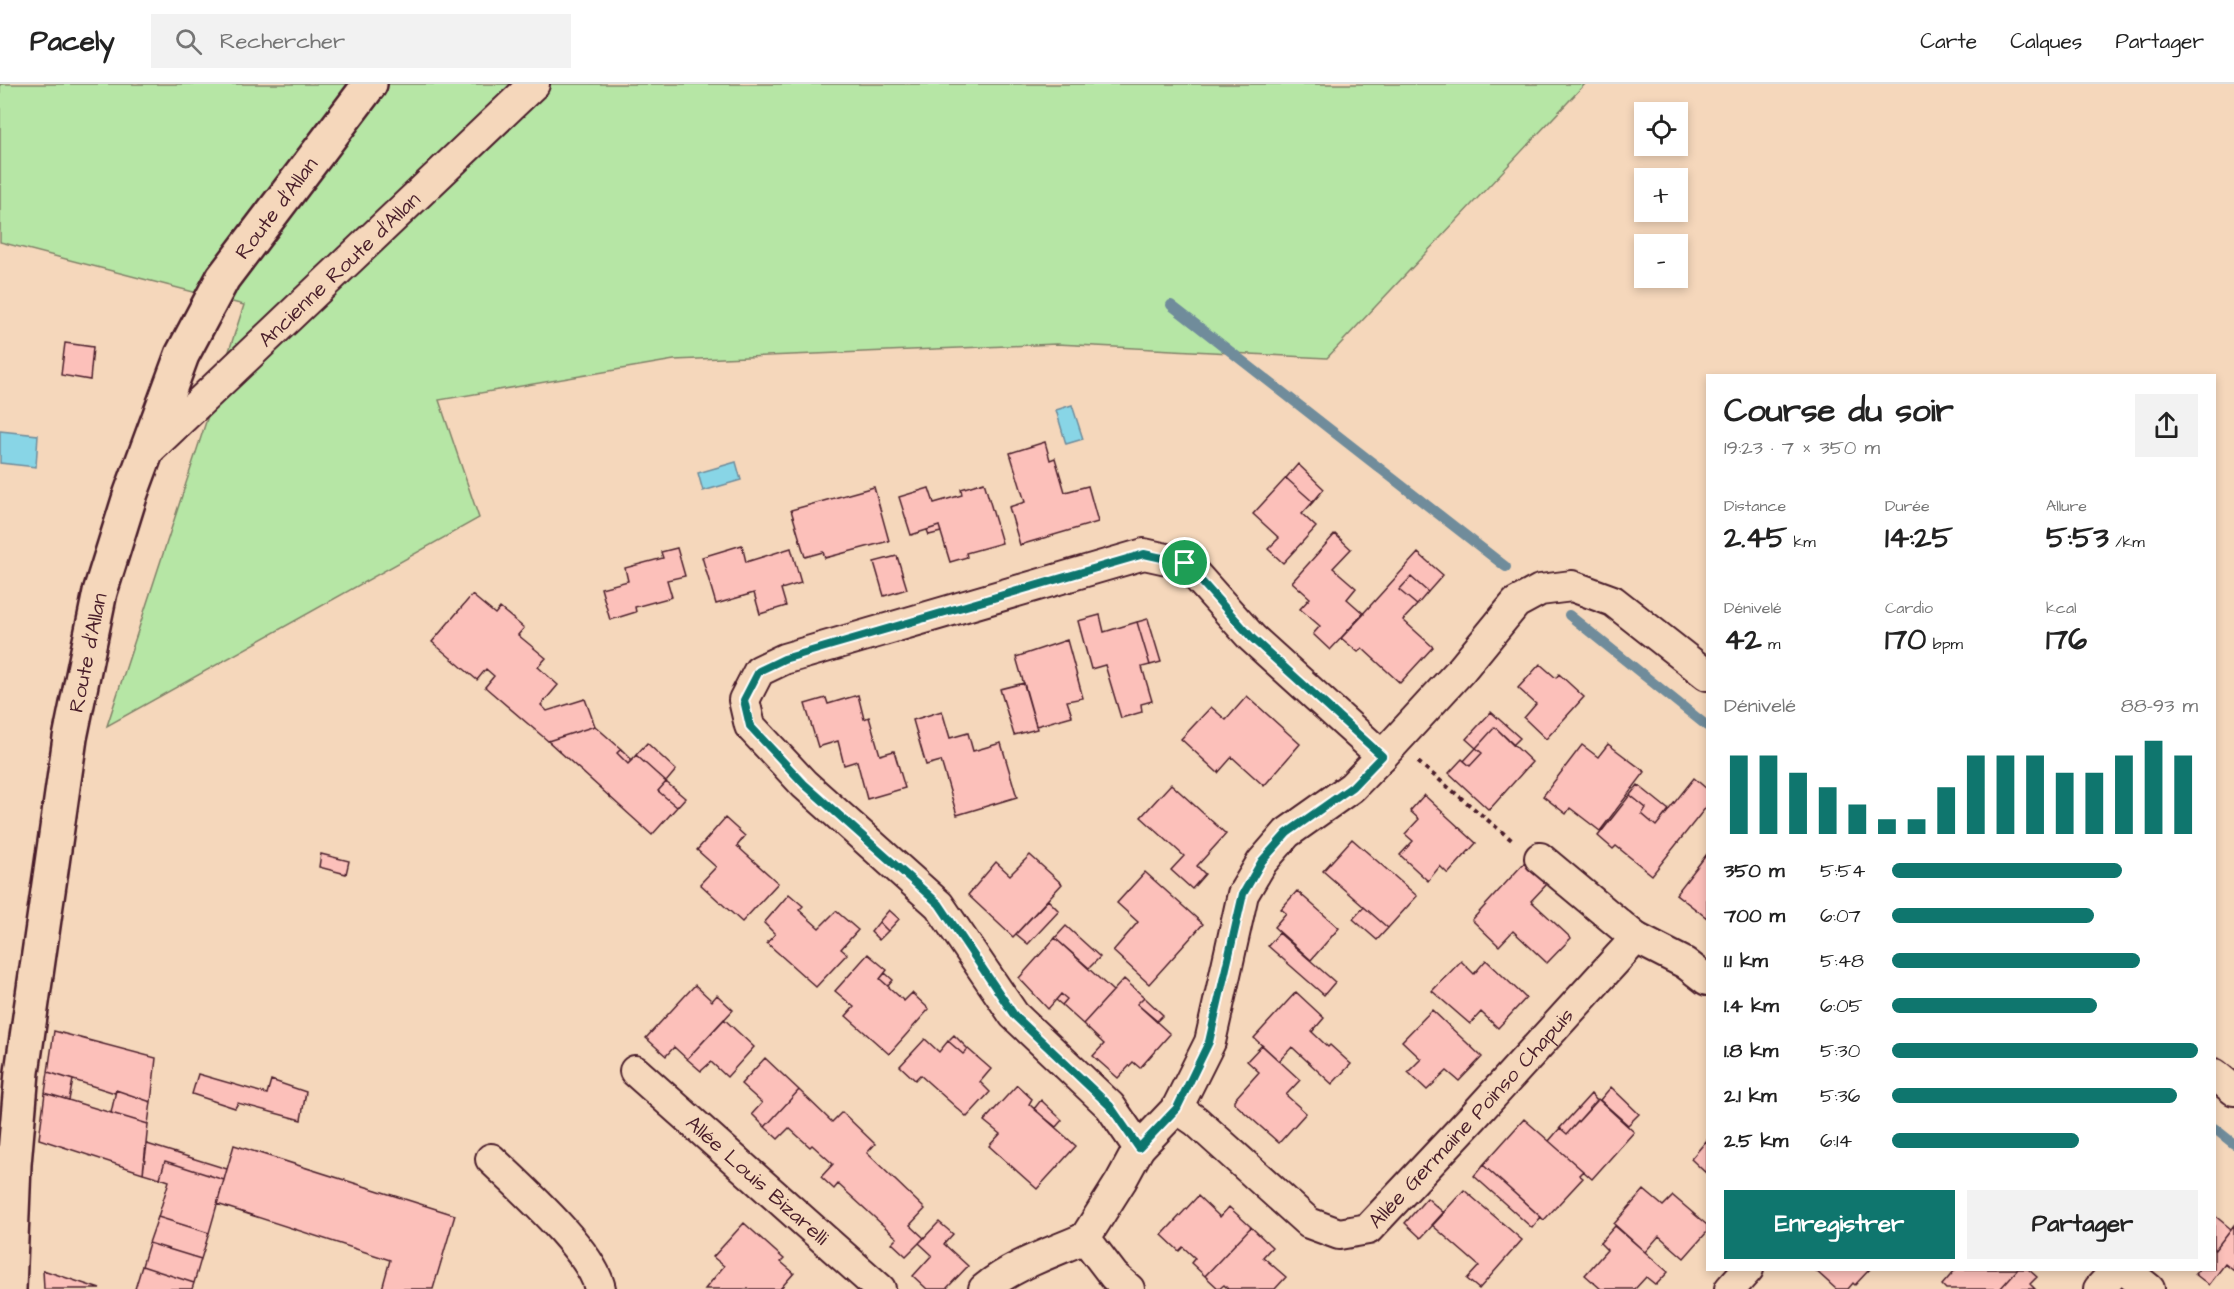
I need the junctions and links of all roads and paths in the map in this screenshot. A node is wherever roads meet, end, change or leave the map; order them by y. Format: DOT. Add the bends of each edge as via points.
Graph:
graph roads {
  1 [pos="370,84"];
  2 [pos="534,84"];
  3 [pos="145,454"];
  4 [pos="1706,674"];
  5 [pos="1389,749"];
  6 [pos="1540,858"];
  7 [pos="1636,938"];
  8 [pos="1706,979"];
  9 [pos="635,1071"];
  10 [pos="2216,1076"];
  11 [pos="2234,1090"];
  12 [pos="1177,1108"];
  13 [pos="1139,1148"];
  14 [pos="492,1159"];
  15 [pos="1085,1238"];
  16 [pos="1746,1271"];
  17 [pos="2114,1271"];
  18 [pos="2126,1271"];
  19 [pos="9,1289"];
  20 [pos="600,1289"];
  21 [pos="880,1289"];
  22 [pos="984,1289"];
  23 [pos="1129,1289"];
  24 [pos="1730,1289"];
  25 [pos="2099,1289"];
  26 [pos="2149,1289"];
  1 -- 3 [label="street, Route d'Allan" via="224,278 182,355"];
  2 -- 3 [label="street, Ancienne Route d'Allan"];
  3 -- 19 [label="street, Route d'Allan" via="100,592 70,738 22,1072"];
  4 -- 5 [label="street" via="1613,601 1572,586 1540,590 1516,603"];
  5 -- 6 [label="path"];
  5 -- 12 [label="street" via="1352,787 1287,833 1257,870 1243,894 1209,1042"];
  5 -- 13 [label="street" via="1252,638 1185,563 1144,554 784,659 759,671 744,700 750,726 804,784 939,904 1014,1015 1110,1106"];
  6 -- 7 [label="street"];
  7 -- 8 [label="street" via="1685,963"];
  7 -- 12 [label="street, Allée Germaine Poinso Chapuis" via="1368,1228 1339,1234 1310,1223"];
  9 -- 21 [label="street, Allée Louis Bizarelli"];
  10 -- 11 [label="street"];
  12 -- 13 [label="street"];
  13 -- 15 [label="street"];
  14 -- 20 [label="street" via="555,1222 598,1277"];
  15 -- 22 [label="street" via="1025,1264"];
  15 -- 23 [label="street"];
  16 -- 24 [label="street"];
  17 -- 25 [label="street"];
  18 -- 26 [label="street"];
}
